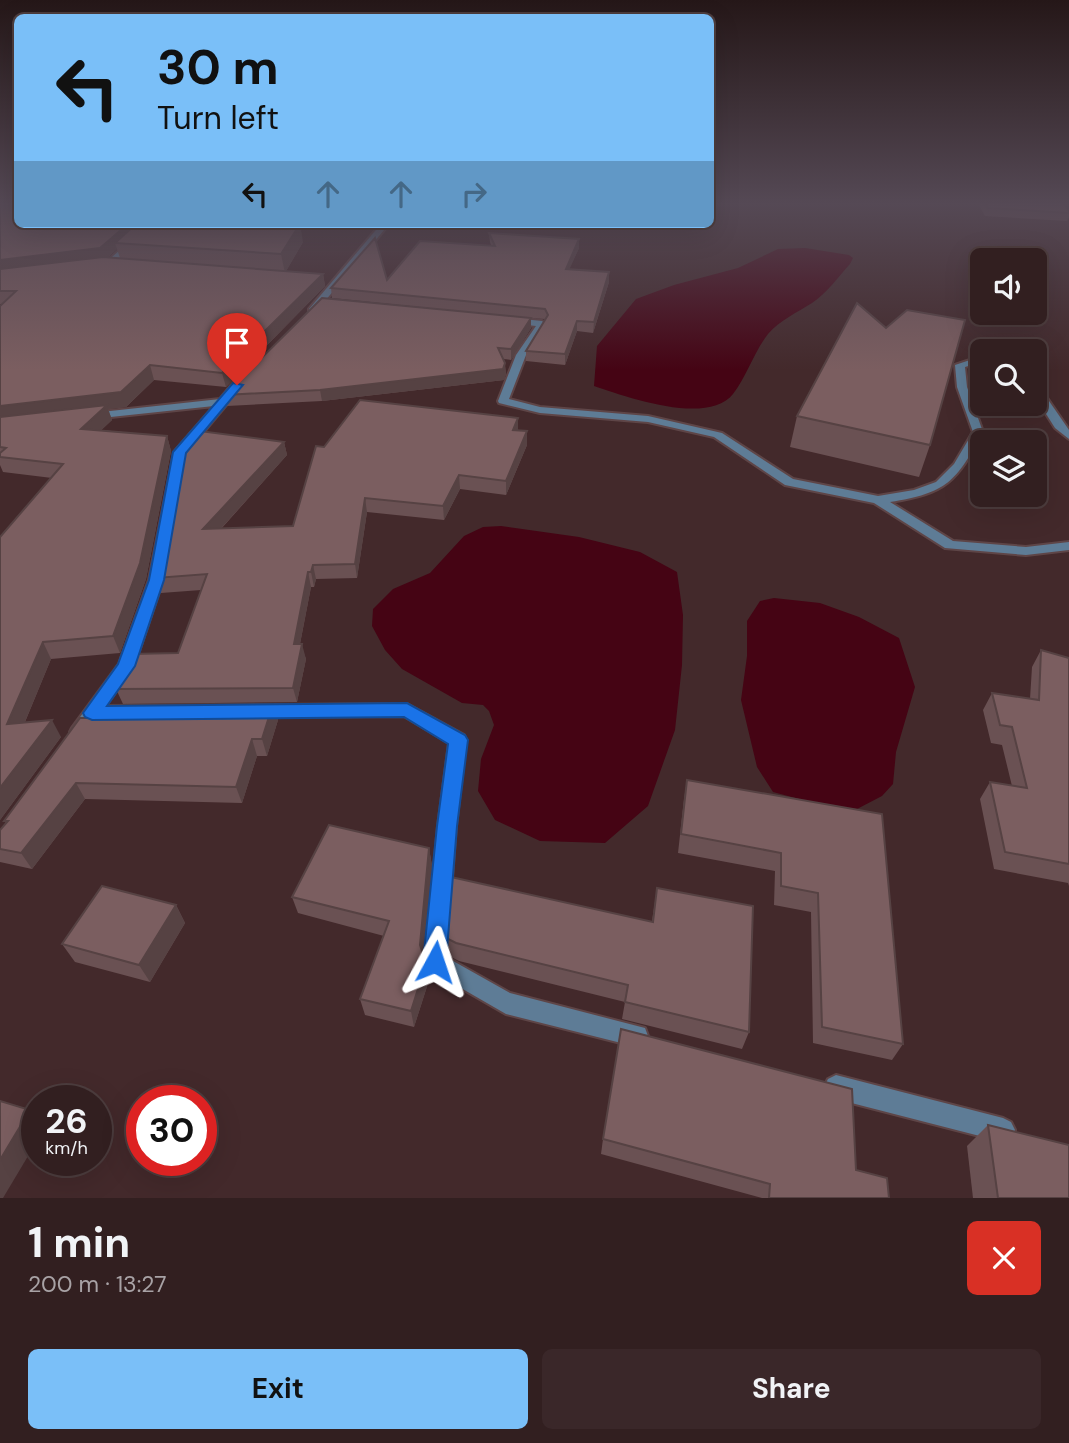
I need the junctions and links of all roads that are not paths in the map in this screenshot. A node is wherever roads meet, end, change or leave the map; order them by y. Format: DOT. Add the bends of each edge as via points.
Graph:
graph roads {
  1 [pos="115,258"];
  2 [pos="352,258"];
  3 [pos="107,265"];
  4 [pos="94,266"];
  5 [pos="121,266"];
  6 [pos="302,320"];
  7 [pos="500,320"];
  8 [pos="970,362"];
  9 [pos="248,375"];
  10 [pos="221,402"];
  11 [pos="1047,407"];
  12 [pos="970,410"];
  13 [pos="972,416"];
  14 [pos="83,417"];
  15 [pos="1069,436"];
  16 [pos="878,500"];
  17 [pos="1069,546"];
  18 [pos="119,712"];
  19 [pos="242,712"];
  20 [pos="92,713"];
  21 [pos="69,744"];
  22 [pos="652,1040"];
  23 [pos="811,1081"];
  24 [pos="1019,1133"];
  1 -- 3 [label="street"];
  2 -- 6 [label="street" via="330,281 327,303"];
  3 -- 4 [label="street"];
  3 -- 5 [label="street"];
  7 -- 16 [label="street" via="542,324 521,355 503,401 540,410 648,419 718,435 789,482"];
  8 -- 12 [label="street" via="960,365"];
  9 -- 10 [label="street"];
  10 -- 14 [label="street"];
  10 -- 20 [label="street" via="180,452 156,580 126,666"];
  11 -- 15 [label="street"];
  13 -- 16 [label="street" via="978,432 944,483 924,494"];
  16 -- 17 [label="street" via="950,545 1026,551"];
  18 -- 20 [label="street"];
  19 -- 22 [label="street" via="407,710 458,740 435,962 506,1003"];
  20 -- 21 [label="street"];
  23 -- 24 [label="street"];
}
